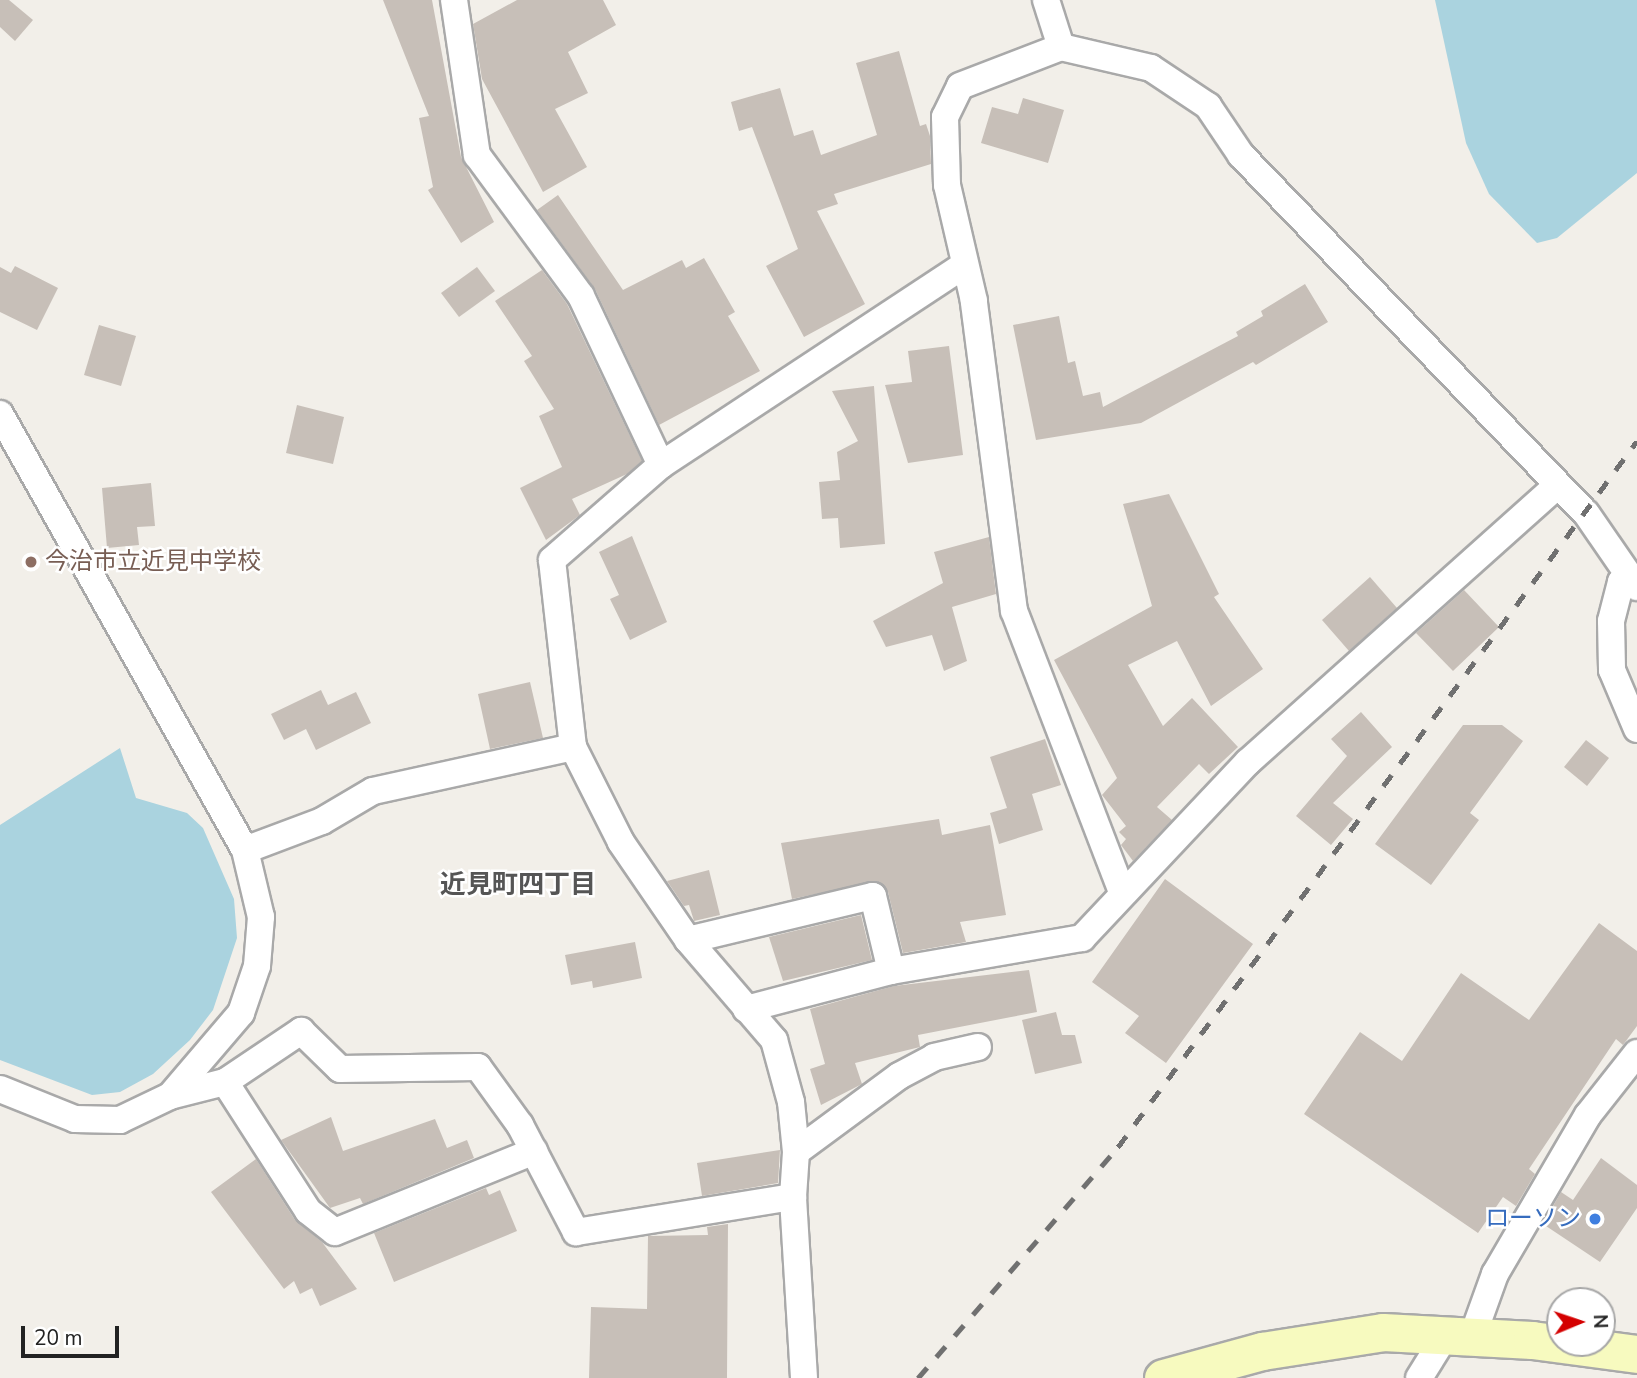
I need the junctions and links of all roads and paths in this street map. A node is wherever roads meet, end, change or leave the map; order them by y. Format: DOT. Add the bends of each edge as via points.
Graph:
graph roads {
  1 [pos="454,0"];
  2 [pos="1046,0"];
  3 [pos="1061,47"];
  4 [pos="963,266"];
  5 [pos="0,414"];
  6 [pos="661,465"];
  7 [pos="1556,487"];
  8 [pos="1633,585"];
  9 [pos="1637,729"];
  10 [pos="573,747"];
  11 [pos="245,850"];
  12 [pos="1122,892"];
  13 [pos="688,940"];
  14 [pos="891,971"];
  15 [pos="746,1009"];
  16 [pos="978,1047"];
  17 [pos="1637,1054"];
  18 [pos="225,1082"];
  19 [pos="0,1089"];
  20 [pos="170,1096"];
  21 [pos="534,1151"];
  22 [pos="796,1152"];
  23 [pos="793,1197"];
  24 [pos="1460,1334"];
  25 [pos="1637,1354"];
  26 [pos="804,1378"];
  27 [pos="1163,1378"];
  28 [pos="1419,1378"];
  1 -- 6 [label="street" via="477,155 581,296"];
  2 -- 3 [label="street"];
  3 -- 4 [label="street" via="960,86 945,117 947,185"];
  3 -- 7 [label="street" via="1151,68 1208,106 1241,155"];
  4 -- 6 [label="street"];
  4 -- 12 [label="street" via="974,302 1014,611"];
  5 -- 11 [label="street"];
  6 -- 10 [label="street" via="552,560"];
  7 -- 8 [label="street" via="1586,513"];
  7 -- 12 [label="street" via="1248,762"];
  8 -- 9 [label="street" via="1621,582 1611,621 1612,670"];
  10 -- 11 [label="street" via="373,791 322,821"];
  10 -- 13 [label="street" via="621,842"];
  11 -- 20 [label="street" via="261,917 257,966 241,1013"];
  12 -- 14 [label="street" via="1082,938"];
  13 -- 14 [label="street" via="873,896"];
  13 -- 15 [label="street"];
  14 -- 15 [label="street"];
  15 -- 22 [label="street" via="774,1040 791,1102"];
  16 -- 22 [label="street" via="934,1057 899,1076"];
  17 -- 24 [label="street" via="1588,1115"];
  18 -- 20 [label="street"];
  18 -- 21 [label="street" via="302,1031 340,1069 478,1067"];
  18 -- 21 [label="street" via="308,1211 335,1232"];
  19 -- 20 [label="street" via="86,1119 120,1120"];
  21 -- 23 [label="street" via="576,1232"];
  22 -- 23 [label="street"];
  23 -- 26 [label="street"];
  24 -- 25 [label="street"];
  24 -- 27 [label="street" via="1318,1340"];
  24 -- 28 [label="street"];
}
